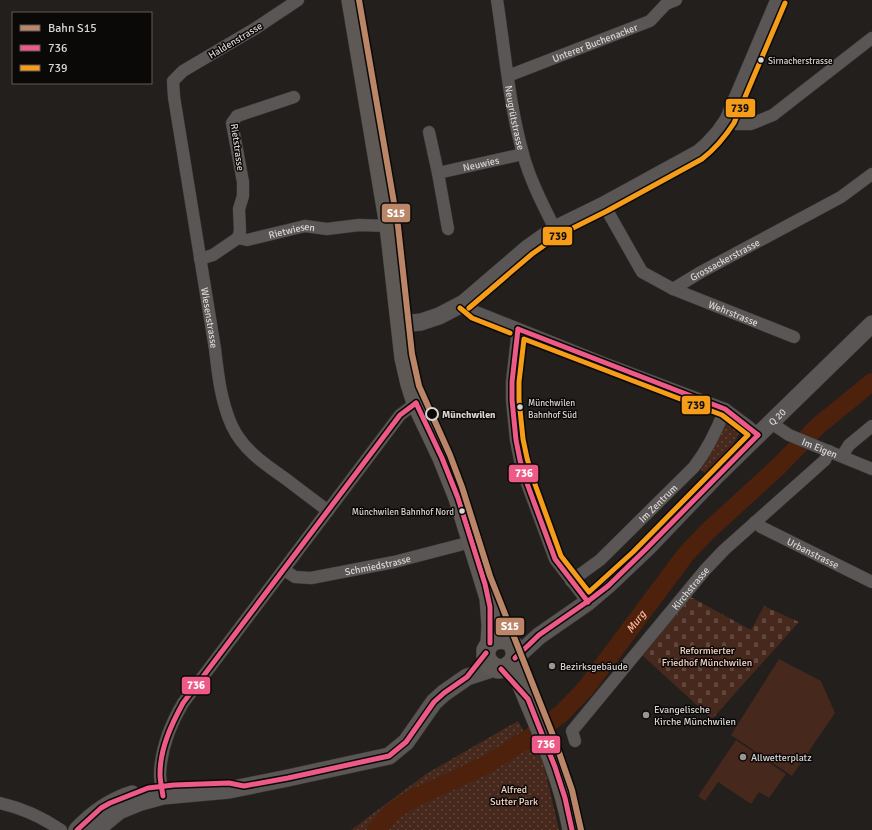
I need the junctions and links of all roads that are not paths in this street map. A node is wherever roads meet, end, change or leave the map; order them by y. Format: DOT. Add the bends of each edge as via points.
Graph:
graph roads {
  1 [pos="298,0"];
  2 [pos="351,0"];
  3 [pos="497,0"];
  4 [pos="676,0"];
  5 [pos="779,0"];
  6 [pos="872,38"];
  7 [pos="508,76"];
  8 [pos="173,81"];
  9 [pos="294,96"];
  10 [pos="728,120"];
  11 [pos="429,132"];
  12 [pos="523,154"];
  13 [pos="438,173"];
  14 [pos="872,174"];
  15 [pos="604,206"];
  16 [pos="389,226"];
  17 [pos="448,229"];
  18 [pos="555,229"];
  19 [pos="238,238"];
  20 [pos="200,258"];
  21 [pos="673,289"];
  22 [pos="464,302"];
  23 [pos="401,324"];
  24 [pos="872,324"];
  25 [pos="518,329"];
  26 [pos="794,337"];
  27 [pos="416,403"];
  28 [pos="725,409"];
  29 [pos="771,423"];
  30 [pos="872,426"];
  31 [pos="758,435"];
  32 [pos="829,452"];
  33 [pos="842,456"];
  34 [pos="872,469"];
  35 [pos="328,511"];
  36 [pos="756,522"];
  37 [pos="471,542"];
  38 [pos="284,570"];
  39 [pos="571,581"];
  40 [pos="872,582"];
  41 [pos="588,602"];
  42 [pos="502,654"];
  43 [pos="575,741"];
  44 [pos="163,791"];
  45 [pos="0,803"];
  46 [pos="61,830"];
  47 [pos="77,830"];
  48 [pos="96,830"];
  49 [pos="572,830"];
  1 -- 8 [label="street, Haldenstrasse" via="183,71"];
  2 -- 16 [label="main road"];
  3 -- 7 [label="street, Neugrütstrasse"];
  4 -- 7 [label="street, Unterer Buchenacker" via="666,4 650,21"];
  5 -- 10 [label="main road"];
  6 -- 10 [label="street" via="773,115 751,124 738,124"];
  7 -- 12 [label="street, Neugrütstrasse"];
  8 -- 20 [label="street, Wiesenstrasse"];
  9 -- 19 [label="street, Rietstrasse" via="233,119 243,189"];
  10 -- 15 [label="main road" via="708,146 699,153"];
  11 -- 13 [label="street"];
  12 -- 13 [label="street, Neuwies"];
  12 -- 18 [label="street, Neugrütstrasse" via="533,185"];
  13 -- 17 [label="street"];
  14 -- 21 [label="street, Grossackerstrasse" via="841,197"];
  15 -- 18 [label="main road"];
  15 -- 21 [label="street" via="642,272"];
  16 -- 19 [label="street, Rietwiesen" via="359,225 328,229 305,226 247,240"];
  16 -- 23 [label="main road"];
  18 -- 22 [label="main road" via="528,248"];
  19 -- 20 [label="street" via="213,255"];
  20 -- 35 [label="street, Wiesenstrasse" via="219,378 232,427 256,457"];
  21 -- 26 [label="street, Wehrstrasse"];
  22 -- 23 [label="main road" via="439,316"];
  22 -- 25 [label="street" via="475,312"];
  23 -- 27 [label="main road" via="404,358"];
  24 -- 29 [label="main road, Q 20"];
  25 -- 28 [label="street"];
  25 -- 39 [label="street" via="512,400 520,460 555,559"];
  27 -- 35 [label="street" via="400,415"];
  27 -- 37 [label="main road" via="456,491"];
  28 -- 31 [label="street"];
  28 -- 39 [label="street, Im Zentrum" via="706,450 694,467 600,560"];
  29 -- 31 [label="main road, Q 20"];
  29 -- 32 [label="street, Im Eigen" via="789,435"];
  30 -- 33 [label="street" via="849,445"];
  31 -- 41 [label="main road, Q 20" via="648,547"];
  32 -- 33 [label="street, Im Eigen"];
  32 -- 36 [label="street, Kirchstrasse" via="825,460"];
  33 -- 34 [label="street, Im Eigen"];
  35 -- 38 [label="street"];
  36 -- 40 [label="street, Urbanstrasse"];
  36 -- 43 [label="street, Kirchstrasse" via="705,570 572,731"];
  37 -- 38 [label="street, Schmiedstrasse" via="394,562 311,578 295,577"];
  37 -- 42 [label="main road" via="485,584"];
  38 -- 44 [label="street" via="175,718 164,748 160,776"];
  39 -- 41 [label="street"];
  41 -- 42 [label="main road, Q 20" via="539,636"];
  42 -- 44 [label="main road, Q 20" via="434,702 406,742 389,756 244,786 229,783 174,785"];
  42 -- 49 [label="main road" via="531,708 548,748 569,812"];
  44 -- 47 [label="main road" via="148,788 110,803"];
  44 -- 48 [label="main road" via="119,811"];
  45 -- 46 [label="street" via="38,816"];
}
